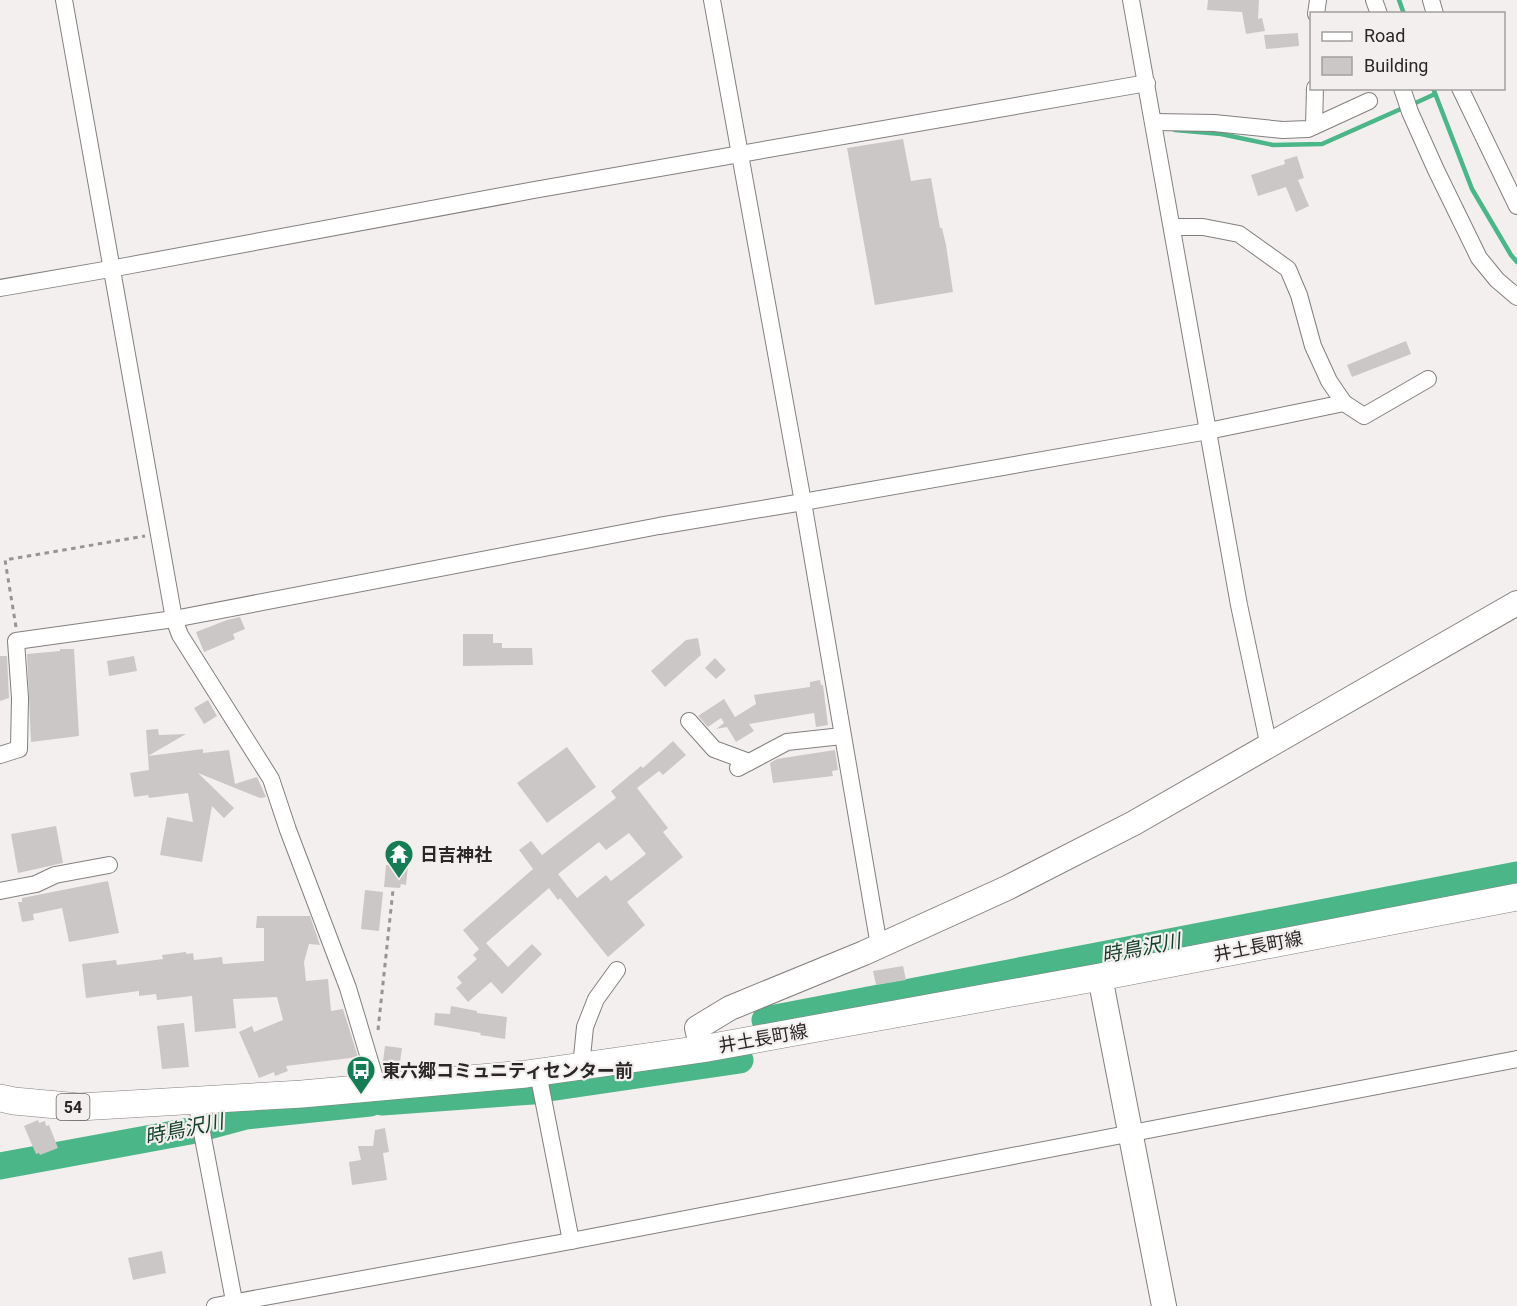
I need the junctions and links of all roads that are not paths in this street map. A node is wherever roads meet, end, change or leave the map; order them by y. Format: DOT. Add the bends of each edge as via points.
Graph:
graph roads {
  1 [pos="64,0"];
  2 [pos="712,0"];
  3 [pos="1131,0"];
  4 [pos="1147,83"];
  5 [pos="1314,90"];
  6 [pos="1461,90"];
  7 [pos="1406,100"];
  8 [pos="1369,101"];
  9 [pos="1154,122"];
  10 [pos="1314,126"];
  11 [pos="739,155"];
  12 [pos="1517,206"];
  13 [pos="1172,227"];
  14 [pos="110,269"];
  15 [pos="0,288"];
  16 [pos="1517,297"];
  17 [pos="1428,379"];
  18 [pos="1344,403"];
  19 [pos="1208,430"];
  20 [pos="803,502"];
  21 [pos="1517,603"];
  22 [pos="174,619"];
  23 [pos="689,721"];
  24 [pos="842,736"];
  25 [pos="1269,747"];
  26 [pos="0,755"];
  27 [pos="109,865"];
  28 [pos="0,891"];
  29 [pos="1517,897"];
  30 [pos="879,946"];
  31 [pos="617,970"];
  32 [pos="1100,977"];
  33 [pos="702,1049"];
  34 [pos="1517,1059"];
  35 [pos="581,1067"];
  36 [pos="538,1073"];
  37 [pos="378,1088"];
  38 [pos="0,1098"];
  39 [pos="200,1117"];
  40 [pos="1131,1134"];
  41 [pos="571,1241"];
  42 [pos="235,1304"];
  43 [pos="215,1306"];
  44 [pos="1164,1306"];
  1 -- 14 [label="street"];
  2 -- 11 [label="street"];
  3 -- 4 [label="street"];
  4 -- 9 [label="street"];
  4 -- 11 [label="street"];
  5 -- 10 [label="street"];
  6 -- 12 [label="street"];
  7 -- 16 [label="street" via="1479,258"];
  8 -- 10 [label="street"];
  9 -- 10 [label="street" via="1283,130"];
  9 -- 13 [label="street"];
  11 -- 14 [label="street"];
  11 -- 20 [label="street"];
  13 -- 18 [label="street" via="1203,227 1239,234 1288,269 1313,346"];
  13 -- 19 [label="street"];
  14 -- 15 [label="street"];
  14 -- 22 [label="street"];
  17 -- 18 [label="street" via="1364,416"];
  18 -- 19 [label="street"];
  19 -- 20 [label="street"];
  19 -- 25 [label="street"];
  20 -- 22 [label="street"];
  20 -- 24 [label="street"];
  21 -- 25 [label="street"];
  22 -- 26 [label="street" via="16,641 19,749"];
  22 -- 37 [label="street" via="180,635 271,779 348,988"];
  23 -- 24 [label="street" via="714,749 743,765 788,742"];
  24 -- 30 [label="street"];
  25 -- 30 [label="street" via="1007,888"];
  27 -- 28 [label="street"];
  29 -- 32 [label="main road, 井土長町線 / 54"];
  30 -- 33 [label="street" via="730,1008 697,1028"];
  31 -- 35 [label="street" via="597,999 585,1027"];
  32 -- 33 [label="main road, 井土長町線 / 54"];
  32 -- 40 [label="street"];
  33 -- 35 [label="main road, 井土長町線 / 54"];
  34 -- 40 [label="street"];
  35 -- 36 [label="main road, 井土長町線 / 54"];
  36 -- 37 [label="main road, 井土長町線 / 54"];
  36 -- 41 [label="street"];
  37 -- 39 [label="main road, 井土長町線 / 54"];
  38 -- 39 [label="main road, 井土長町線 / 54"];
  39 -- 42 [label="street"];
  40 -- 41 [label="street"];
  40 -- 44 [label="street"];
  41 -- 42 [label="street"];
  42 -- 43 [label="street"];
}
